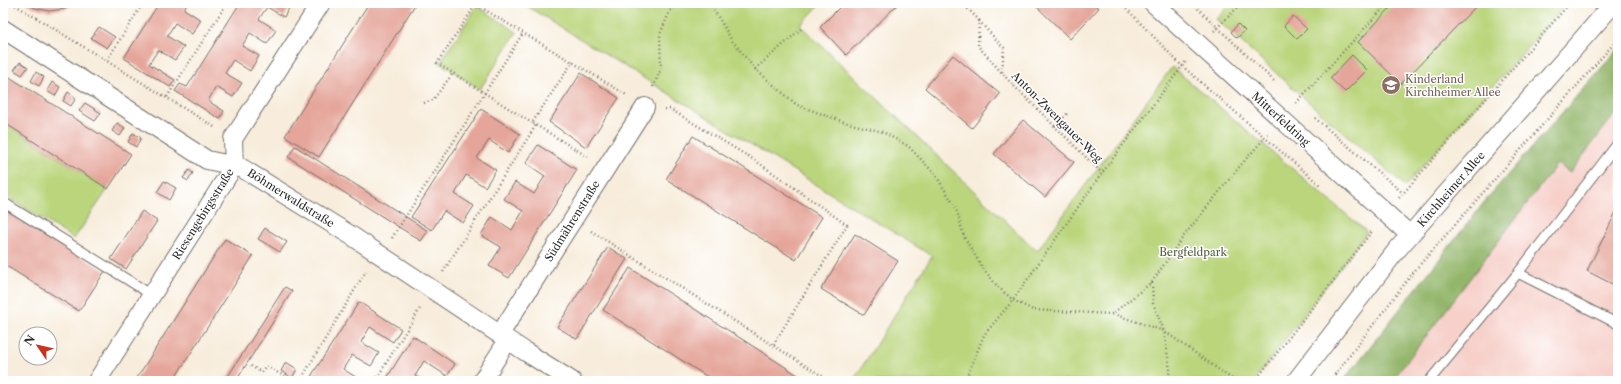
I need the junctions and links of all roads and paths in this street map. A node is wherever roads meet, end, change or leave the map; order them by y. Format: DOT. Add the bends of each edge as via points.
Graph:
graph roads {
  1 [pos="12,3"];
  2 [pos="143,3"];
  3 [pos="227,3"];
  4 [pos="321,3"];
  5 [pos="476,3"];
  6 [pos="563,3"];
  7 [pos="582,3"];
  8 [pos="678,3"];
  9 [pos="710,3"];
  10 [pos="962,3"];
  11 [pos="1121,3"];
  12 [pos="1153,3"];
  13 [pos="1192,3"];
  14 [pos="1242,3"];
  15 [pos="1388,3"];
  16 [pos="1570,3"];
  17 [pos="1614,3"];
  18 [pos="979,20"];
  19 [pos="1218,28"];
  20 [pos="3,29"];
  21 [pos="801,29"];
  22 [pos="523,33"];
  23 [pos="1618,39"];
  24 [pos="1200,46"];
  25 [pos="107,60"];
  26 [pos="573,61"];
  27 [pos="1181,65"];
  28 [pos="755,69"];
  29 [pos="452,73"];
  30 [pos="1002,73"];
  31 [pos="1280,86"];
  32 [pos="485,93"];
  33 [pos="167,96"];
  34 [pos="1291,97"];
  35 [pos="1296,102"];
  36 [pos="424,103"];
  37 [pos="645,107"];
  38 [pos="1302,108"];
  39 [pos="1067,114"];
  40 [pos="1314,118"];
  41 [pos="1282,120"];
  42 [pos="532,123"];
  43 [pos="536,125"];
  44 [pos="1055,126"];
  45 [pos="218,129"];
  46 [pos="1265,137"];
  47 [pos="1618,143"];
  48 [pos="234,166"];
  49 [pos="606,168"];
  50 [pos="1102,173"];
  51 [pos="1325,189"];
  52 [pos="1403,193"];
  53 [pos="3,202"];
  54 [pos="1386,214"];
  55 [pos="574,220"];
  56 [pos="1367,225"];
  57 [pos="1373,231"];
  58 [pos="1410,235"];
  59 [pos="391,239"];
  60 [pos="366,271"];
  61 [pos="443,272"];
  62 [pos="1518,273"];
  63 [pos="1152,282"];
  64 [pos="152,296"];
  65 [pos="1013,300"];
  66 [pos="421,307"];
  67 [pos="1112,314"];
  68 [pos="1618,324"];
  69 [pos="1164,331"];
  70 [pos="504,337"];
  71 [pos="773,345"];
  72 [pos="251,366"];
  73 [pos="98,381"];
  74 [pos="293,381"];
  75 [pos="300,381"];
  76 [pos="375,381"];
  77 [pos="482,381"];
  78 [pos="572,381"];
  79 [pos="830,381"];
  80 [pos="965,381"];
  81 [pos="1167,381"];
  82 [pos="1235,381"];
  83 [pos="1255,381"];
  84 [pos="1296,381"];
  85 [pos="1330,381"];
  86 [pos="1429,381"];
  1 -- 25 [label="path"];
  2 -- 25 [label="path"];
  3 -- 33 [label="path"];
  4 -- 48 [label="street, Riesengebirgsstraße" via="233,139"];
  5 -- 22 [label="path"];
  5 -- 29 [label="path" via="437,63"];
  6 -- 7 [label="path"];
  8 -- 37 [label="path" via="670,10 660,34 661,69"];
  9 -- 28 [label="path" via="731,39"];
  10 -- 18 [label="path, Anton-Zwengauer-Weg"];
  11 -- 27 [label="path"];
  12 -- 24 [label="street, Mitterfeldring"];
  13 -- 19 [label="path"];
  14 -- 19 [label="path"];
  15 -- 35 [label="path"];
  16 -- 52 [label="path"];
  17 -- 58 [label="street, Kirchheimer Allee"];
  18 -- 30 [label="path, Anton-Zwengauer-Weg" via="978,46"];
  18 -- 30 [label="path, Anton-Zwengauer-Weg" via="1004,48"];
  19 -- 24 [label="path"];
  19 -- 31 [label="path"];
  20 -- 48 [label="street, Böhmerwaldstraße" via="207,160"];
  21 -- 28 [label="path"];
  22 -- 26 [label="path"];
  22 -- 32 [label="path"];
  23 -- 85 [label="path" via="1416,269"];
  24 -- 27 [label="path"];
  24 -- 41 [label="street, Mitterfeldring"];
  25 -- 33 [label="path"];
  26 -- 37 [label="path"];
  26 -- 42 [label="path"];
  27 -- 46 [label="path"];
  27 -- 50 [label="path"];
  28 -- 65 [label="path" via="797,105 844,122 883,132 908,146 935,174 956,208 964,237 982,267 997,286"];
  29 -- 32 [label="path"];
  29 -- 36 [label="path" via="432,100"];
  30 -- 44 [label="path, Anton-Zwengauer-Weg"];
  32 -- 42 [label="path"];
  32 -- 59 [label="path"];
  33 -- 45 [label="path"];
  34 -- 35 [label="path"];
  35 -- 38 [label="path"];
  35 -- 41 [label="path"];
  37 -- 49 [label="street, Südmährenstraße"];
  37 -- 71 [label="path" via="670,109 756,161 847,225"];
  39 -- 44 [label="path"];
  40 -- 52 [label="path"];
  41 -- 46 [label="path"];
  41 -- 54 [label="street, Mitterfeldring"];
  42 -- 43 [label="path"];
  43 -- 49 [label="path"];
  43 -- 61 [label="path"];
  44 -- 50 [label="path, Anton-Zwengauer-Weg"];
  46 -- 51 [label="path"];
  46 -- 63 [label="path" via="1183,237"];
  47 -- 62 [label="lane"];
  48 -- 64 [label="street, Riesengebirgsstraße"];
  48 -- 70 [label="street, Böhmerwaldstraße" via="240,167 352,236"];
  49 -- 55 [label="street, Südmährenstraße"];
  50 -- 65 [label="path"];
  52 -- 54 [label="path"];
  53 -- 64 [label="lane"];
  54 -- 57 [label="path"];
  54 -- 58 [label="street, Mitterfeldring"];
  55 -- 70 [label="street, Südmährenstraße"];
  55 -- 71 [label="path"];
  56 -- 57 [label="path"];
  57 -- 83 [label="path"];
  58 -- 84 [label="street, Kirchheimer Allee"];
  60 -- 75 [label="path"];
  62 -- 68 [label="lane"];
  62 -- 86 [label="lane"];
  63 -- 67 [label="path"];
  63 -- 69 [label="path" via="1153,303"];
  64 -- 73 [label="street, Riesengebirgsstraße"];
  65 -- 67 [label="path" via="1033,310"];
  65 -- 80 [label="path" via="984,335"];
  66 -- 76 [label="path"];
  67 -- 69 [label="path"];
  69 -- 81 [label="path" via="1170,370"];
  69 -- 82 [label="path"];
  70 -- 77 [label="street, Südmährenstraße"];
  70 -- 78 [label="street, Böhmerwaldstraße"];
  71 -- 79 [label="path"];
  72 -- 74 [label="path" via="261,372 266,366"];
}
